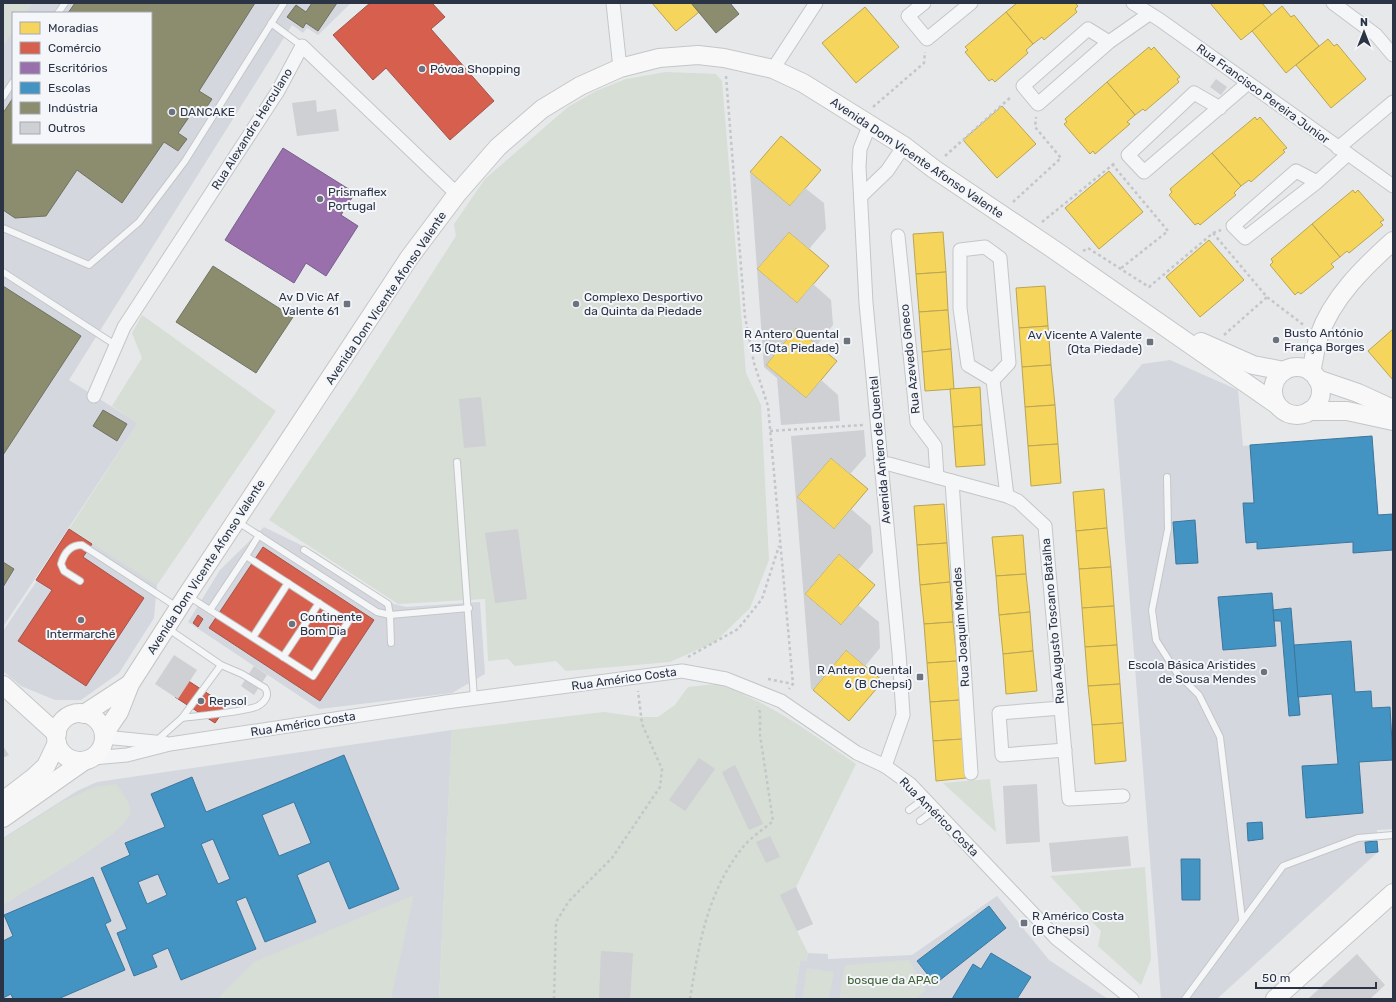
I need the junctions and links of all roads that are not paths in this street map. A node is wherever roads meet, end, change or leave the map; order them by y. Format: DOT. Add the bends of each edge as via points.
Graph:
graph roads {
  1 [pos="65,3"];
  2 [pos="284,3"];
  3 [pos="613,3"];
  4 [pos="816,3"];
  5 [pos="924,3"];
  6 [pos="970,3"];
  7 [pos="1134,3"];
  8 [pos="1333,3"];
  9 [pos="59,12"];
  10 [pos="1149,14"];
  11 [pos="271,23"];
  12 [pos="1109,42"];
  13 [pos="302,46"];
  14 [pos="1393,55"];
  15 [pos="620,68"];
  16 [pos="774,69"];
  17 [pos="12,84"];
  18 [pos="1248,84"];
  19 [pos="3,97"];
  20 [pos="1393,102"];
  21 [pos="1220,108"];
  22 [pos="866,122"];
  23 [pos="904,146"];
  24 [pos="1343,151"];
  25 [pos="1317,182"];
  26 [pos="1393,186"];
  27 [pos="457,194"];
  28 [pos="861,196"];
  29 [pos="3,228"];
  30 [pos="898,236"];
  31 [pos="1393,241"];
  32 [pos="3,272"];
  33 [pos="1151,317"];
  34 [pos="1319,336"];
  35 [pos="117,346"];
  36 [pos="1288,370"];
  37 [pos="1314,376"];
  38 [pos="993,380"];
  39 [pos="94,396"];
  40 [pos="1276,404"];
  41 [pos="1393,409"];
  42 [pos="1309,412"];
  43 [pos="1393,421"];
  44 [pos="458,462"];
  45 [pos="881,464"];
  46 [pos="937,477"];
  47 [pos="1167,478"];
  48 [pos="952,481"];
  49 [pos="1007,496"];
  50 [pos="236,520"];
  51 [pos="259,536"];
  52 [pos="304,550"];
  53 [pos="246,556"];
  54 [pos="80,582"];
  55 [pos="288,583"];
  56 [pos="183,601"];
  57 [pos="319,603"];
  58 [pos="468,608"];
  59 [pos="210,610"];
  60 [pos="390,615"];
  61 [pos="166,627"];
  62 [pos="253,637"];
  63 [pos="391,643"];
  64 [pos="283,657"];
  65 [pos="221,665"];
  66 [pos="130,684"];
  67 [pos="3,685"];
  68 [pos="474,698"];
  69 [pos="26,704"];
  70 [pos="1061,708"];
  71 [pos="77,715"];
  72 [pos="182,718"];
  73 [pos="104,735"];
  74 [pos="57,739"];
  75 [pos="155,742"];
  76 [pos="170,744"];
  77 [pos="1065,750"];
  78 [pos="89,759"];
  79 [pos="885,766"];
  80 [pos="971,773"];
  81 [pos="1123,796"];
  82 [pos="924,799"];
  83 [pos="3,801"];
  84 [pos="909,810"];
  85 [pos="935,810"];
  86 [pos="3,818"];
  87 [pos="920,821"];
  88 [pos="1393,835"];
  89 [pos="1393,893"];
  90 [pos="1242,919"];
  91 [pos="1132,999"];
  92 [pos="1185,999"];
  93 [pos="1275,999"];
  1 -- 9 [label="lane"];
  2 -- 11 [label="lane"];
  3 -- 15 [label="street"];
  4 -- 16 [label="street"];
  5 -- 6 [label="street" via="908,16 927,39"];
  7 -- 10 [label="street, Rua Francisco Pereira Junior"];
  8 -- 14 [label="street" via="1376,35"];
  10 -- 12 [label="street"];
  10 -- 18 [label="street, Rua Francisco Pereira Junior"];
  11 -- 13 [label="lane"];
  11 -- 29 [label="lane" via="185,161 139,222 89,265"];
  12 -- 12 [label="street" via="1038,104 1023,86 1088,29"];
  13 -- 27 [label="street"];
  13 -- 35 [label="street, Rua Alexandre Herculano" via="278,91 124,327"];
  15 -- 16 [label="street, Avenida Dom Vicente Afonso Valente" via="659,58 698,55"];
  15 -- 27 [label="street, Avenida Dom Vicente Afonso Valente" via="580,86 542,109 498,147"];
  16 -- 22 [label="street, Avenida Dom Vicente Afonso Valente" via="810,87"];
  17 -- 19 [label="lane"];
  18 -- 21 [label="street"];
  18 -- 24 [label="street, Rua Francisco Pereira Junior"];
  20 -- 24 [label="street"];
  21 -- 21 [label="street" via="1144,172 1128,155 1194,93"];
  22 -- 23 [label="street, Avenida Dom Vicente Afonso Valente"];
  22 -- 28 [label="street, Avenida Antero de Quental" via="860,150"];
  23 -- 28 [label="street" via="887,171"];
  23 -- 33 [label="street, Avenida Dom Vicente Afonso Valente"];
  24 -- 25 [label="street"];
  24 -- 26 [label="street, Rua Francisco Pereira Junior"];
  25 -- 25 [label="street" via="1245,238 1233,226 1296,171"];
  27 -- 50 [label="street, Avenida Dom Vicente Afonso Valente" via="409,258"];
  28 -- 45 [label="street, Avenida Antero de Quental" via="866,303"];
  30 -- 46 [label="street, Rua Azevedo Gneco" via="917,422 935,446"];
  31 -- 34 [label="street" via="1371,260 1336,302"];
  32 -- 35 [label="lane"];
  33 -- 36 [label="street, Avenida Dom Vicente Afonso Valente" via="1253,365"];
  33 -- 40 [label="street, Avenida Dom Vicente Afonso Valente"];
  34 -- 36 [label="street"];
  34 -- 37 [label="street"];
  35 -- 39 [label="street, Rua Alexandre Herculano"];
  36 -- 37 [label="street" via="1305,369"];
  36 -- 40 [label="street" via="1275,382 1273,397"];
  37 -- 41 [label="street"];
  37 -- 42 [label="street" via="1320,393 1315,407"];
  38 -- 38 [label="street" via="1009,363 1000,258 985,247 960,250 960,308 968,365"];
  38 -- 49 [label="street"];
  40 -- 42 [label="street" via="1288,413"];
  42 -- 43 [label="street" via="1347,411"];
  44 -- 58 [label="lane"];
  45 -- 46 [label="street, Rua Augusto Toscano Batalha" via="890,464"];
  45 -- 79 [label="street, Avenida Antero de Quental" via="904,715"];
  46 -- 48 [label="street, Rua Augusto Toscano Batalha"];
  47 -- 90 [label="lane" via="1168,529 1152,610 1156,640 1177,673 1199,695 1220,737"];
  48 -- 49 [label="street, Rua Augusto Toscano Batalha"];
  48 -- 80 [label="street, Rua Joaquim Mendes"];
  49 -- 70 [label="street, Rua Augusto Toscano Batalha" via="1018,501 1045,526"];
  50 -- 51 [label="lane"];
  50 -- 56 [label="street, Avenida Dom Vicente Afonso Valente"];
  51 -- 53 [label="lane"];
  51 -- 60 [label="lane" via="377,612"];
  52 -- 60 [label="lane" via="388,604"];
  53 -- 55 [label="lane"];
  53 -- 59 [label="lane"];
  54 -- 56 [label="lane" via="64,571 61,564 68,550 76,545 82,545"];
  55 -- 57 [label="lane"];
  55 -- 62 [label="lane"];
  56 -- 59 [label="lane"];
  56 -- 61 [label="street, Avenida Dom Vicente Afonso Valente"];
  57 -- 64 [label="lane"];
  57 -- 64 [label="lane" via="348,622 313,676"];
  58 -- 60 [label="lane"];
  58 -- 68 [label="lane"];
  59 -- 62 [label="lane"];
  60 -- 63 [label="lane"];
  61 -- 65 [label="lane"];
  61 -- 66 [label="street, Avenida Dom Vicente Afonso Valente"];
  62 -- 64 [label="lane"];
  65 -- 72 [label="lane"];
  65 -- 72 [label="lane" via="265,688 265,701 254,708"];
  66 -- 71 [label="street, Avenida Dom Vicente Afonso Valente"];
  66 -- 73 [label="street, Avenida Dom Vicente Afonso Valente" via="119,712"];
  67 -- 69 [label="street"];
  68 -- 76 [label="street, Rua Américo Costa"];
  68 -- 79 [label="street, Rua Américo Costa" via="682,671 726,678 781,701 857,753"];
  69 -- 71 [label="street"];
  69 -- 74 [label="street"];
  70 -- 77 [label="street, Rua Augusto Toscano Batalha"];
  70 -- 77 [label="street" via="999,713 1002,755"];
  71 -- 73 [label="street" via="97,721"];
  71 -- 74 [label="street" via="59,727"];
  72 -- 75 [label="lane"];
  73 -- 75 [label="street"];
  73 -- 78 [label="street" via="101,748"];
  74 -- 78 [label="street" via="60,750 70,759"];
  74 -- 83 [label="street" via="46,766"];
  75 -- 76 [label="street"];
  76 -- 78 [label="street" via="127,755"];
  77 -- 81 [label="street, Rua Augusto Toscano Batalha" via="1069,798"];
  78 -- 86 [label="street"];
  79 -- 82 [label="street, Rua Américo Costa" via="910,784"];
  82 -- 84 [label="lane"];
  82 -- 85 [label="street, Rua Américo Costa"];
  85 -- 87 [label="lane"];
  85 -- 91 [label="street, Rua Américo Costa" via="1057,939"];
  88 -- 90 [label="lane" via="1358,838 1283,866"];
  89 -- 93 [label="street"];
  90 -- 92 [label="lane"];
}
